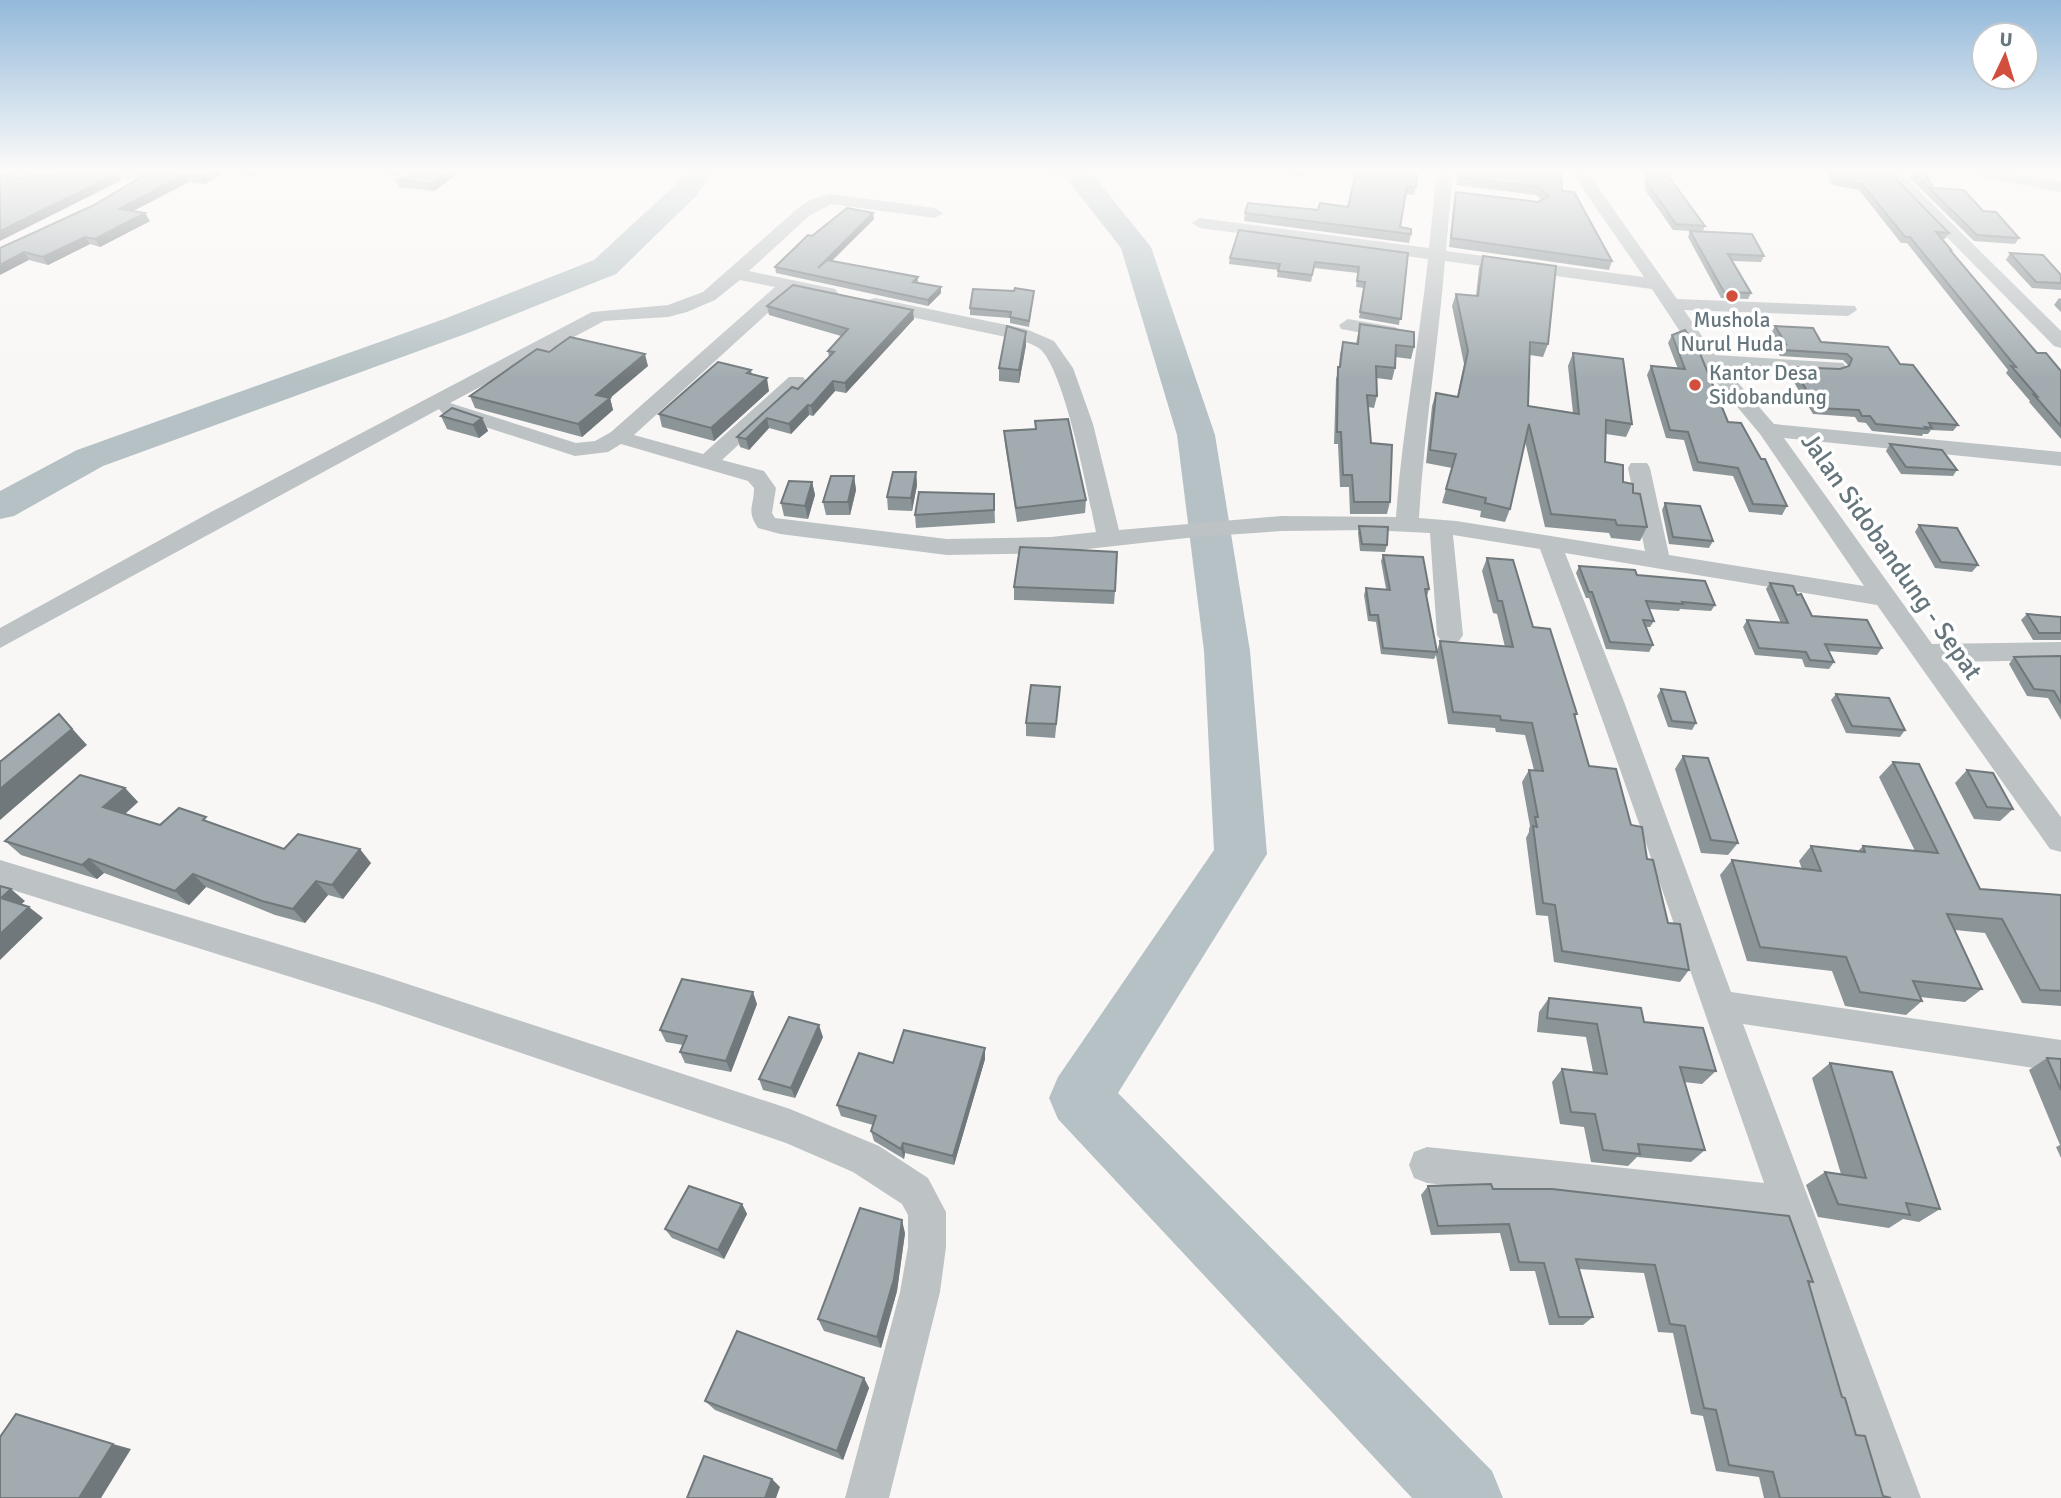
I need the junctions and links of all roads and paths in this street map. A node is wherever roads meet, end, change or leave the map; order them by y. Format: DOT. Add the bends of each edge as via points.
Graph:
graph roads {
  1 [pos="774,239"];
  2 [pos="1317,239"];
  3 [pos="1439,239"];
  4 [pos="1626,239"];
  5 [pos="1958,239"];
  6 [pos="1436,255"];
  7 [pos="739,274"];
  8 [pos="1658,284"];
  9 [pos="789,285"];
  10 [pos="1672,304"];
  11 [pos="1848,310"];
  12 [pos="1348,326"];
  13 [pos="1429,338"];
  14 [pos="2061,342"];
  15 [pos="1709,361"];
  16 [pos="1836,367"];
  17 [pos="796,381"];
  18 [pos="433,404"];
  19 [pos="1768,430"];
  20 [pos="619,437"];
  21 [pos="2061,459"];
  22 [pos="707,462"];
  23 [pos="1639,468"];
  24 [pos="1407,523"];
  25 [pos="1441,526"];
  26 [pos="1109,538"];
  27 [pos="1549,543"];
  28 [pos="1659,563"];
  29 [pos="1885,597"];
  30 [pos="1451,635"];
  31 [pos="0,639"];
  32 [pos="2061,651"];
  33 [pos="1926,653"];
  34 [pos="2061,840"];
  35 [pos="0,873"];
  36 [pos="1717,1005"];
  37 [pos="2061,1056"];
  38 [pos="1427,1166"];
  39 [pos="1789,1205"];
  40 [pos="867,1498"];
  41 [pos="1899,1498"];
  1 -- 7 [label="street"];
  2 -- 6 [label="street"];
  3 -- 6 [label="street"];
  4 -- 8 [label="street, Jalan Sidobandung - Sepat"];
  5 -- 14 [label="street"];
  6 -- 8 [label="street"];
  6 -- 13 [label="street"];
  7 -- 9 [label="street"];
  7 -- 18 [label="street" via="710,295 670,312 599,316"];
  8 -- 10 [label="street, Jalan Sidobandung - Sepat"];
  9 -- 20 [label="street"];
  9 -- 26 [label="street" via="1026,335 1047,345 1063,369 1082,425"];
  10 -- 11 [label="street"];
  10 -- 15 [label="street, Jalan Sidobandung - Sepat"];
  12 -- 13 [label="street"];
  13 -- 24 [label="street"];
  15 -- 16 [label="street"];
  15 -- 19 [label="street, Jalan Sidobandung - Sepat"];
  17 -- 22 [label="street"];
  18 -- 20 [label="street" via="575,450 600,447"];
  18 -- 31 [label="street"];
  19 -- 21 [label="street"];
  19 -- 29 [label="street, Jalan Sidobandung - Sepat"];
  20 -- 22 [label="street"];
  22 -- 26 [label="street" via="756,476 765,483 761,513 766,523 780,527 947,547 1051,545"];
  23 -- 28 [label="street"];
  24 -- 25 [label="street"];
  24 -- 26 [label="street" via="1231,525"];
  25 -- 27 [label="street"];
  25 -- 30 [label="street"];
  27 -- 28 [label="street"];
  27 -- 36 [label="street" via="1618,722"];
  28 -- 29 [label="street"];
  29 -- 33 [label="street, Jalan Sidobandung - Sepat"];
  32 -- 33 [label="street"];
  33 -- 34 [label="street, Jalan Sidobandung - Sepat"];
  35 -- 40 [label="street" via="377,989 790,1127 866,1159 915,1191 927,1212 920,1292"];
  36 -- 37 [label="street"];
  36 -- 39 [label="street"];
  38 -- 39 [label="street"];
  39 -- 41 [label="street"];
}
